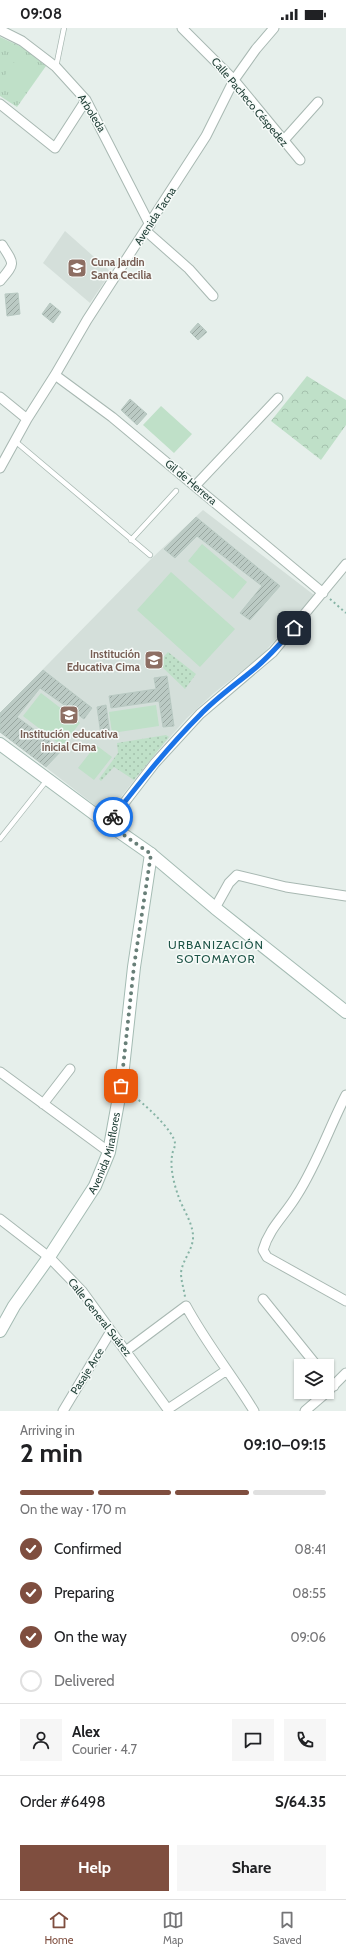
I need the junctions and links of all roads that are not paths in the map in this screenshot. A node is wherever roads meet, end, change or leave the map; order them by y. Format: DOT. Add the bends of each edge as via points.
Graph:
graph roads {
  1 [pos="64,28"];
  2 [pos="182,28"];
  3 [pos="274,28"];
  4 [pos="0,30"];
  5 [pos="56,67"];
  6 [pos="234,80"];
  7 [pos="86,100"];
  8 [pos="318,102"];
  9 [pos="0,104"];
  10 [pos="284,140"];
  11 [pos="300,160"];
  12 [pos="148,228"];
  13 [pos="2,245"];
  14 [pos="0,281"];
  15 [pos="213,296"];
  16 [pos="55,375"];
  17 [pos="0,397"];
  18 [pos="278,398"];
  19 [pos="27,420"];
  20 [pos="15,441"];
  21 [pos="0,468"];
  22 [pos="195,486"];
  23 [pos="176,491"];
  24 [pos="131,540"];
  25 [pos="150,555"];
  26 [pos="346,564"];
  27 [pos="323,593"];
  28 [pos="0,744"];
  29 [pos="47,780"];
  30 [pos="108,824"];
  31 [pos="0,839"];
  32 [pos="151,854"];
  33 [pos="346,896"];
  34 [pos="215,908"];
  35 [pos="346,1012"];
  36 [pos="70,1068"];
  37 [pos="0,1072"];
  38 [pos="346,1095"];
  39 [pos="43,1104"];
  40 [pos="109,1152"];
  41 [pos="0,1218"];
  42 [pos="49,1257"];
  43 [pos="263,1299"];
  44 [pos="346,1301"];
  45 [pos="0,1331"];
  46 [pos="111,1331"];
  47 [pos="126,1350"];
  48 [pos="311,1359"];
  49 [pos="227,1370"];
  50 [pos="346,1373"];
  51 [pos="334,1385"];
  52 [pos="319,1399"];
  53 [pos="169,1410"];
  54 [pos="63,1411"];
  55 [pos="254,1411"];
  56 [pos="305,1411"];
  1 -- 5 [label="lane"];
  2 -- 6 [label="street, Calle Pacheco Céspedez"];
  3 -- 6 [label="street, Avenida Tacna"];
  4 -- 5 [label="street, Arboleda" via="22,41"];
  5 -- 7 [label="street, Arboleda"];
  6 -- 10 [label="street, Calle Pacheco Céspedez"];
  6 -- 12 [label="street, Avenida Tacna" via="206,136"];
  7 -- 9 [label="street" via="55,148"];
  7 -- 12 [label="street, Arboleda"];
  8 -- 10 [label="street"];
  10 -- 11 [label="street, Calle Pacheco Céspedez"];
  12 -- 15 [label="street"];
  12 -- 16 [label="street, Avenida Tacna"];
  13 -- 14 [label="street" via="12,266"];
  16 -- 19 [label="street, Avenida Tacna"];
  16 -- 22 [label="street, Gil de Herrera" via="112,417"];
  17 -- 19 [label="street"];
  18 -- 22 [label="street"];
  19 -- 20 [label="street, Avenida Tacna"];
  20 -- 21 [label="street, Avenida Tacna"];
  20 -- 24 [label="lane"];
  22 -- 27 [label="street, Gil de Herrera"];
  23 -- 24 [label="lane"];
  24 -- 25 [label="lane"];
  26 -- 27 [label="street"];
  27 -- 30 [label="street" via="273,652 200,714 165,751"];
  28 -- 29 [label="street"];
  29 -- 30 [label="street"];
  29 -- 31 [label="lane"];
  30 -- 32 [label="street"];
  32 -- 34 [label="street"];
  32 -- 40 [label="street, Avenida Miraflores" via="134,966 121,1086"];
  33 -- 34 [label="street" via="286,887 237,875 229,883"];
  34 -- 35 [label="street"];
  36 -- 39 [label="street"];
  37 -- 39 [label="street"];
  38 -- 44 [label="street" via="297,1196 266,1240 263,1250 267,1257"];
  39 -- 40 [label="street"];
  40 -- 42 [label="street, Avenida Miraflores" via="95,1186"];
  41 -- 42 [label="street, Calle General Suárez"];
  42 -- 45 [label="street, Avenida Miraflores" via="14,1306"];
  42 -- 46 [label="street, Calle General Suárez" via="82,1291"];
  43 -- 48 [label="street"];
  46 -- 47 [label="street, Calle General Suárez"];
  46 -- 54 [label="street, Pasaje Arce"];
  47 -- 49 [label="street" via="186,1306 201,1334"];
  47 -- 53 [label="street, Calle General Suárez"];
  49 -- 53 [label="street"];
  49 -- 55 [label="street"];
  50 -- 51 [label="street"];
  52 -- 56 [label="street"];
}
